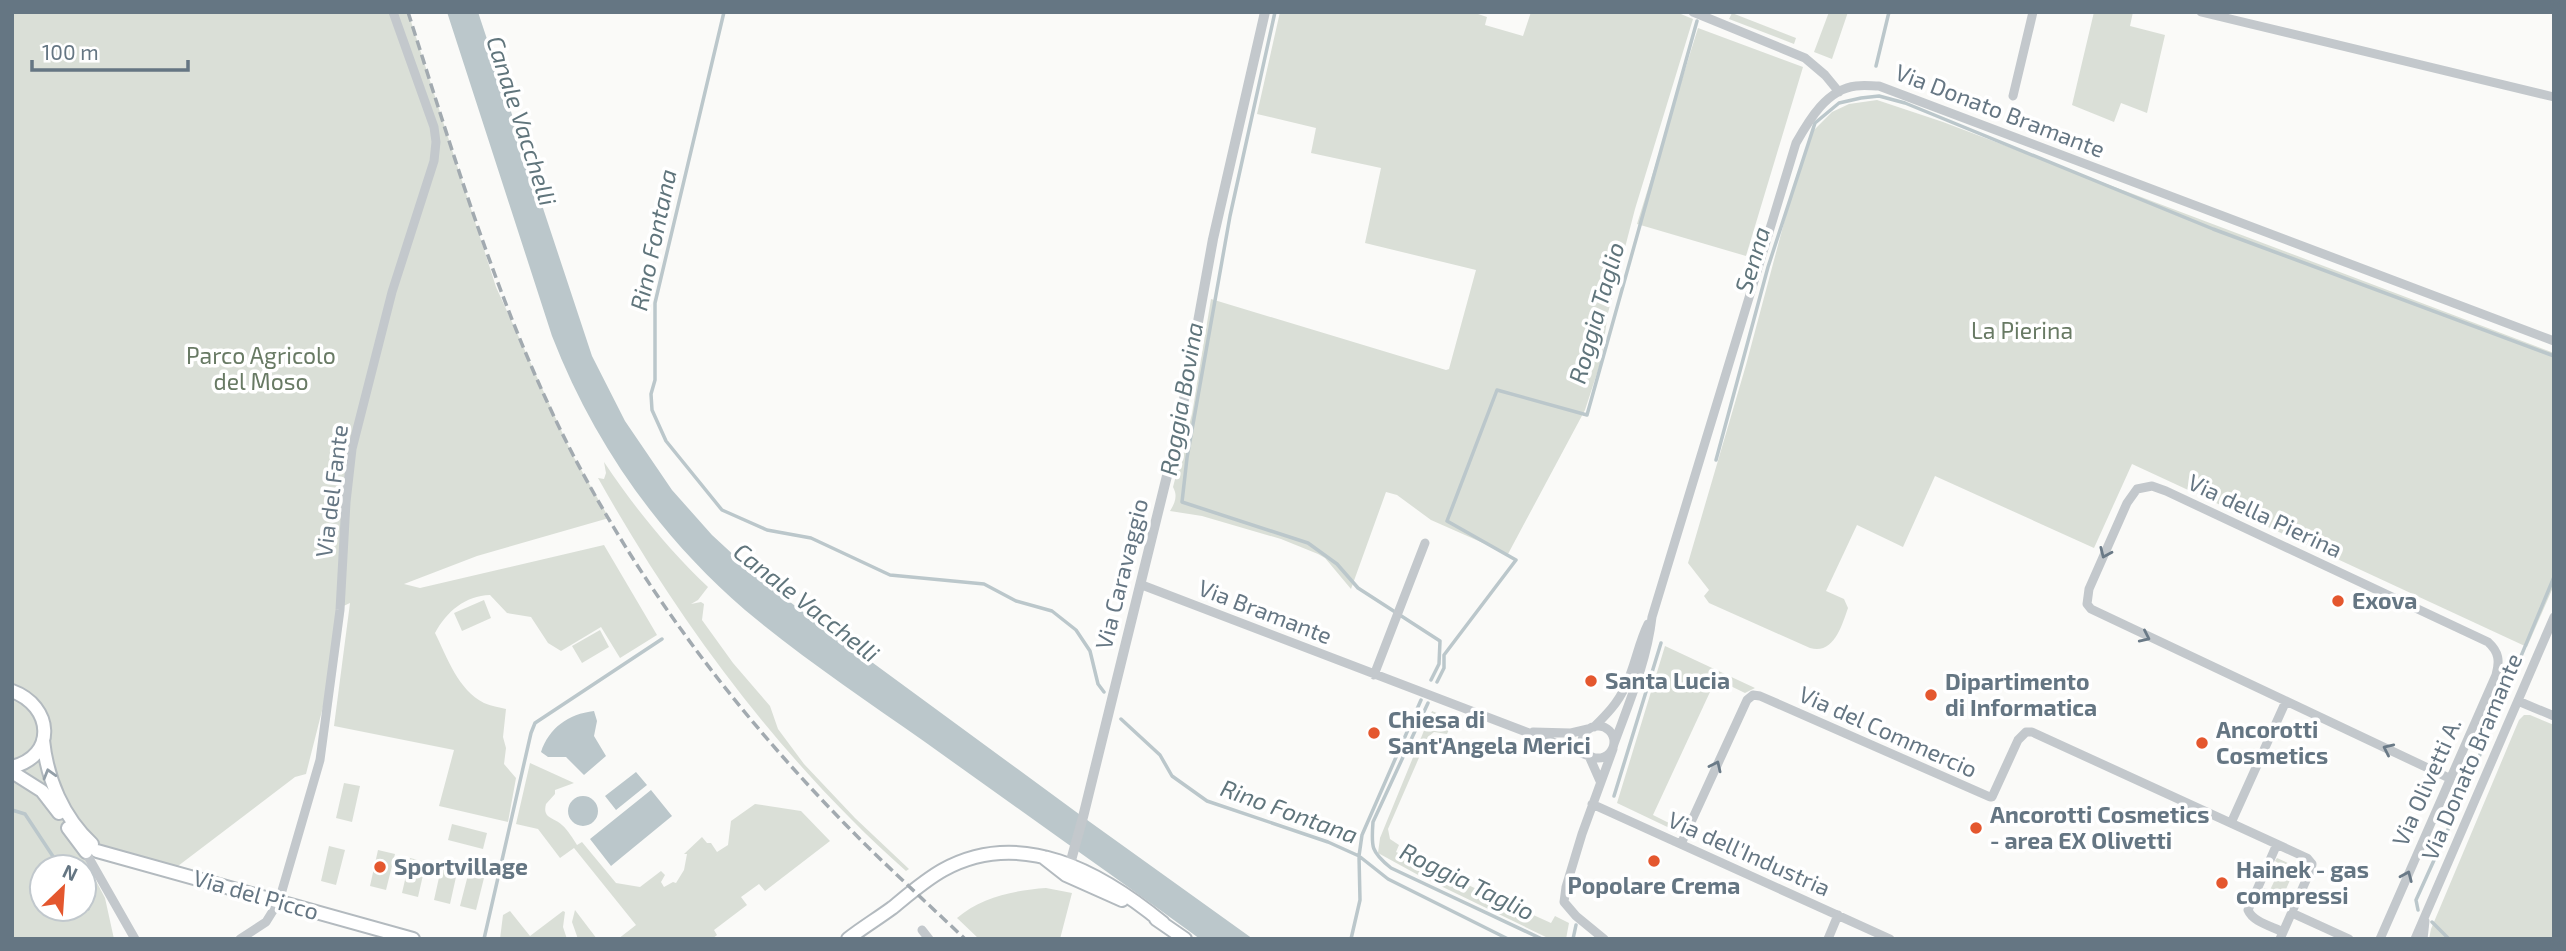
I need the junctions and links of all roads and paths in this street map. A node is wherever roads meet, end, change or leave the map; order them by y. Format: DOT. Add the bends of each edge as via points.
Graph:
graph roads {
  1 [pos="393,12"];
  2 [pos="1265,12"];
  3 [pos="1693,12"];
  4 [pos="2033,12"];
  5 [pos="2201,12"];
  6 [pos="1839,92"];
  7 [pos="2013,96"];
  8 [pos="2554,97"];
  9 [pos="2554,341"];
  10 [pos="1424,543"];
  11 [pos="1142,585"];
  12 [pos="1652,617"];
  13 [pos="2554,617"];
  14 [pos="2488,642"];
  15 [pos="1374,675"];
  16 [pos="12,691"];
  17 [pos="2286,701"];
  18 [pos="2518,701"];
  19 [pos="2554,716"];
  20 [pos="1592,728"];
  21 [pos="1521,730"];
  22 [pos="43,740"];
  23 [pos="1613,747"];
  24 [pos="1590,756"];
  25 [pos="12,770"];
  26 [pos="2449,778"];
  27 [pos="1600,782"];
  28 [pos="1592,804"];
  29 [pos="2231,823"];
  30 [pos="1681,844"];
  31 [pos="2277,844"];
  32 [pos="91,851"];
  33 [pos="1069,864"];
  34 [pos="279,901"];
  35 [pos="2292,913"];
  36 [pos="2426,913"];
  37 [pos="1838,915"];
  38 [pos="1163,923"];
  39 [pos="921,934"];
  40 [pos="133,935"];
  41 [pos="2282,935"];
  42 [pos="121,939"];
  43 [pos="241,939"];
  44 [pos="413,939"];
  45 [pos="848,939"];
  46 [pos="929,939"];
  47 [pos="1185,939"];
  48 [pos="1604,939"];
  49 [pos="1828,939"];
  50 [pos="1889,939"];
  51 [pos="2349,939"];
  52 [pos="2380,939"];
  53 [pos="2415,939"];
  54 [pos="2423,939"];
  1 -- 34 [label="street, Via del Fante" via="434,127 434,161 392,292 352,449 340,610 320,760"];
  2 -- 11 [label="street, Via Caravaggio"];
  3 -- 6 [label="street" via="1805,58"];
  4 -- 7 [label="street"];
  5 -- 8 [label="street"];
  6 -- 9 [label="street, Via Donato Bramante" via="1854,86 1879,86"];
  6 -- 12 [label="street" via="1812,116 1796,143"];
  10 -- 15 [label="street"];
  11 -- 15 [label="street, Via Bramante"];
  11 -- 33 [label="street, Via Caravaggio"];
  12 -- 20 [label="street" via="1625,687"];
  12 -- 23 [label="street" via="1647,648"];
  13 -- 18 [label="street, Via Donato Bramante"];
  14 -- 17 [label="street, Via della Pierina, one-way" via="2166,491 2151,486 2137,489 2089,589 2087,604 2097,614"];
  14 -- 26 [label="street, Via Olivetti A." via="2500,663"];
  15 -- 21 [label="street, Via Bramante"];
  16 -- 22 [label="main road" via="24,696 41,714"];
  26 -- 17 [label="street, one-way"];
  17 -- 29 [label="street"];
  18 -- 19 [label="street"];
  18 -- 36 [label="street, Via Donato Bramante"];
  20 -- 21 [label="street, Via Bramante" via="1571,733"];
  20 -- 23 [label="street" via="1609,730"];
  20 -- 24 [label="street" via="1582,742"];
  21 -- 24 [label="street, Via Bramante"];
  22 -- 25 [label="main road" via="32,758"];
  32 -- 22 [label="main road, one-way" via="55,791"];
  23 -- 24 [label="street" via="1600,758"];
  23 -- 27 [label="street"];
  24 -- 27 [label="street"];
  25 -- 32 [label="main road" via="51,800"];
  52 -- 26 [label="street, Via Olivetti A., one-way"];
  27 -- 28 [label="street"];
  28 -- 30 [label="street, Via dell'Industria"];
  28 -- 48 [label="street" via="1564,902"];
  30 -- 29 [label="street, Via del Commercio, one-way" via="1753,695 1987,797 1992,797 2018,740 2032,732"];
  29 -- 31 [label="street, Via del Commercio"];
  30 -- 37 [label="street, Via dell'Industria"];
  31 -- 35 [label="street, Via del Commercio" via="2312,864"];
  31 -- 41 [label="street" via="2248,910"];
  32 -- 34 [label="main road, Via del Picco"];
  32 -- 40 [label="street" via="97,875"];
  33 -- 38 [label="main road"];
  33 -- 38 [label="main road" via="1124,894"];
  33 -- 45 [label="main road" via="1014,851 953,864"];
  34 -- 43 [label="street" via="266,922"];
  34 -- 44 [label="main road, Via del Picco"];
  35 -- 41 [label="street"];
  35 -- 51 [label="street"];
  36 -- 53 [label="street"];
  36 -- 54 [label="street"];
  37 -- 49 [label="street"];
  37 -- 50 [label="street, Via dell'Industria"];
  38 -- 47 [label="main road"];
  39 -- 46 [label="street"];
  40 -- 42 [label="street"];
}
